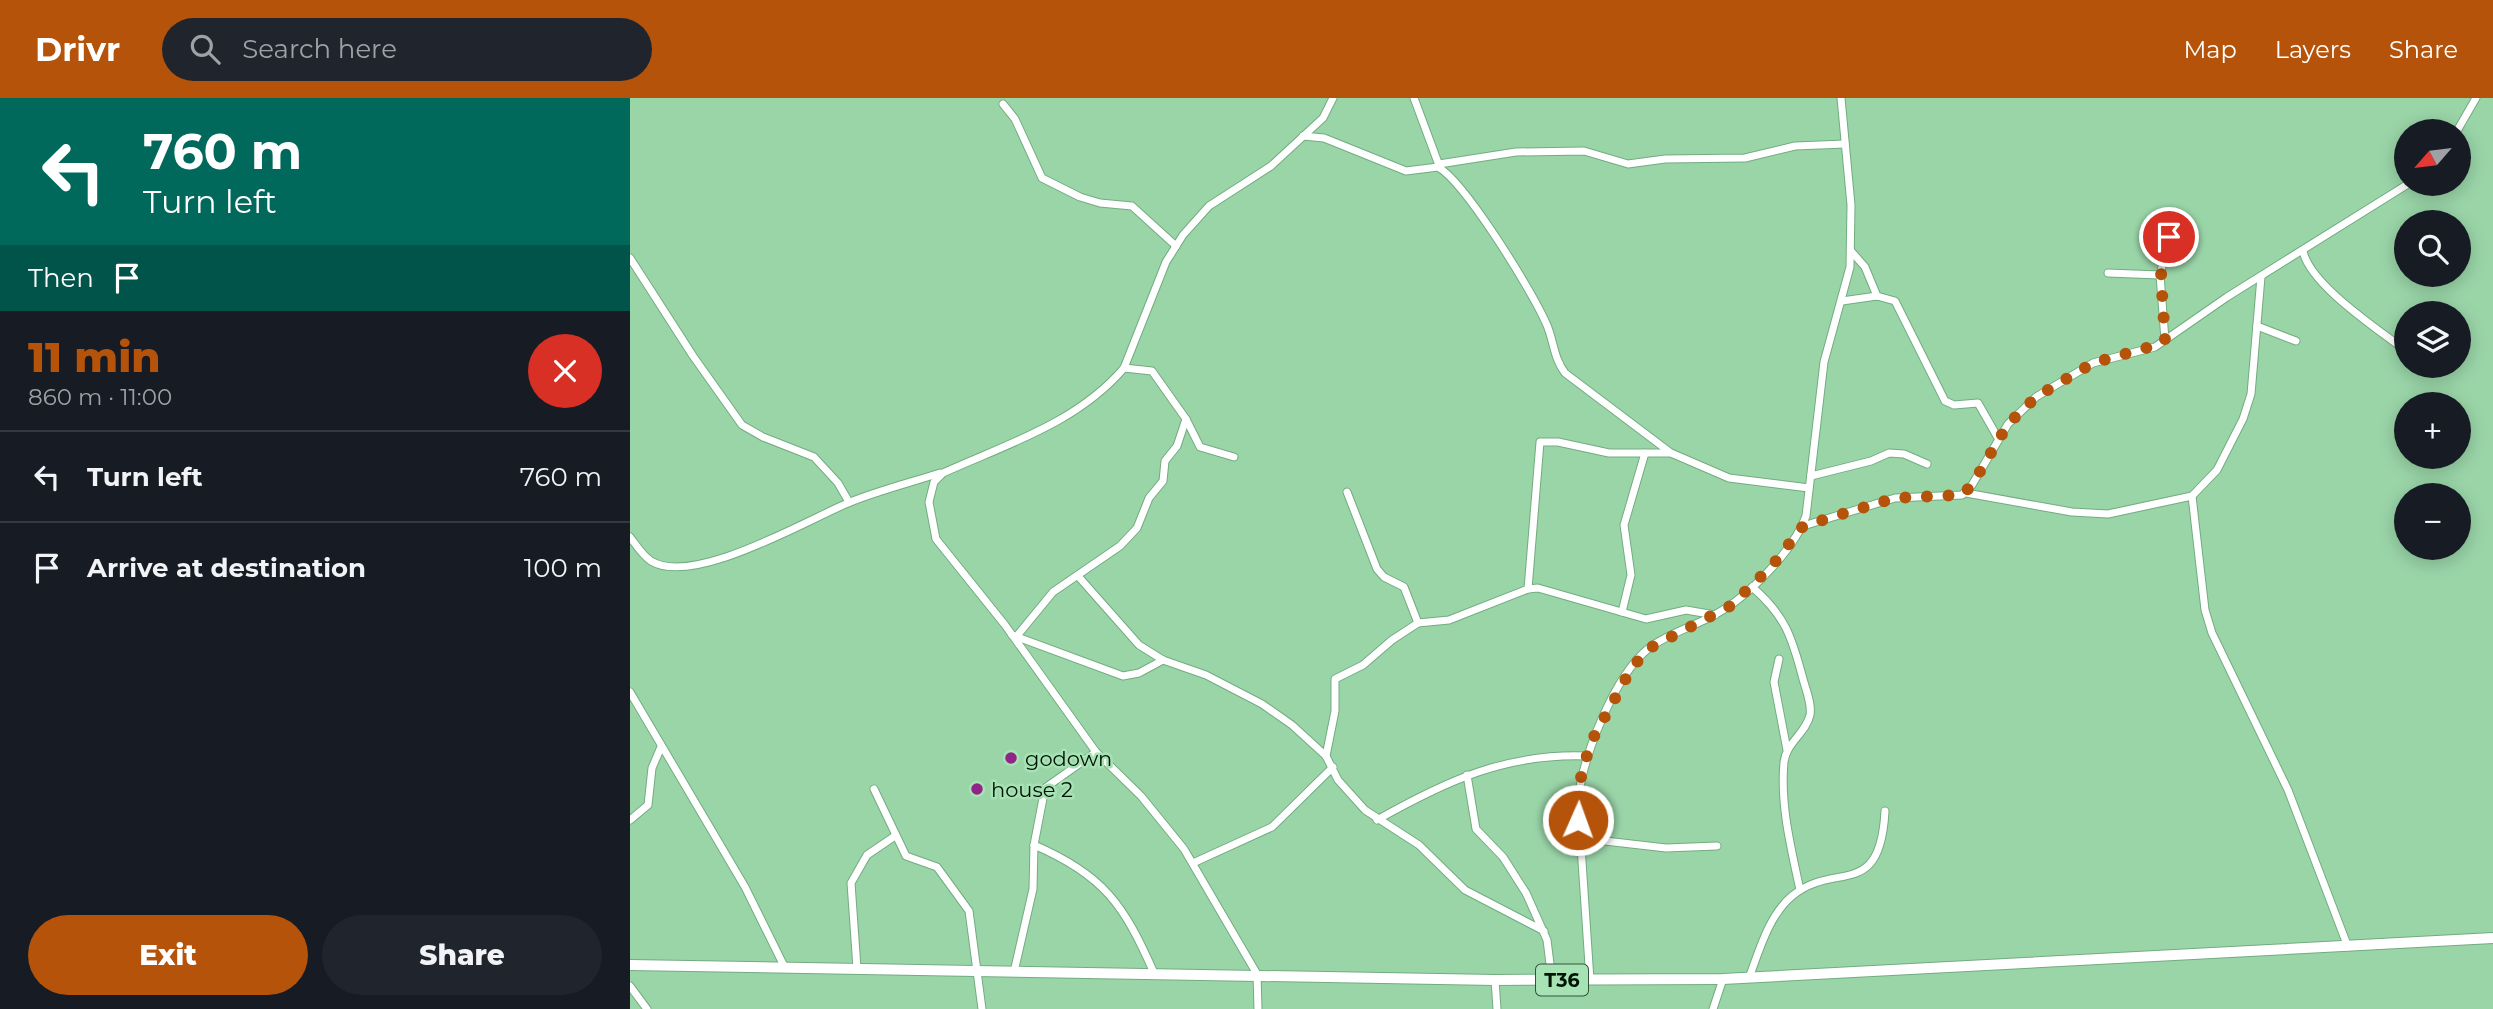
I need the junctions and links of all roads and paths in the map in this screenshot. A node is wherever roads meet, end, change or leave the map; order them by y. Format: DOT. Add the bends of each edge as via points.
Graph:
graph roads {
  1 [pos="1333,98"];
  2 [pos="1414,98"];
  3 [pos="1841,98"];
  4 [pos="2476,98"];
  5 [pos="1003,104"];
  6 [pos="1323,118"];
  7 [pos="2464,119"];
  8 [pos="1302,136"];
  9 [pos="1324,138"];
  10 [pos="1845,144"];
  11 [pos="1440,166"];
  12 [pos="2394,193"];
  13 [pos="2172,226"];
  14 [pos="1176,246"];
  15 [pos="1851,251"];
  16 [pos="2303,251"];
  17 [pos="630,258"];
  18 [pos="2108,273"];
  19 [pos="2161,275"];
  20 [pos="2261,277"];
  21 [pos="1877,296"];
  22 [pos="1842,301"];
  23 [pos="2257,326"];
  24 [pos="2165,340"];
  25 [pos="2295,341"];
  26 [pos="2394,342"];
  27 [pos="1124,368"];
  28 [pos="1186,419"];
  29 [pos="1998,438"];
  30 [pos="1646,453"];
  31 [pos="1671,453"];
  32 [pos="1234,457"];
  33 [pos="1927,464"];
  34 [pos="943,473"];
  35 [pos="1811,476"];
  36 [pos="1809,488"];
  37 [pos="1347,492"];
  38 [pos="1966,493"];
  39 [pos="2192,496"];
  40 [pos="849,502"];
  41 [pos="1803,526"];
  42 [pos="630,537"];
  43 [pos="1078,576"];
  44 [pos="1752,587"];
  45 [pos="1528,589"];
  46 [pos="1622,612"];
  47 [pos="1715,615"];
  48 [pos="1418,623"];
  49 [pos="1014,636"];
  50 [pos="1779,659"];
  51 [pos="1163,660"];
  52 [pos="630,692"];
  53 [pos="661,747"];
  54 [pos="1787,750"];
  55 [pos="1096,752"];
  56 [pos="1326,756"];
  57 [pos="1587,756"];
  58 [pos="1333,767"];
  59 [pos="1467,775"];
  60 [pos="874,789"];
  61 [pos="1885,811"];
  62 [pos="630,820"];
  63 [pos="1377,820"];
  64 [pos="894,836"];
  65 [pos="1579,838"];
  66 [pos="1034,845"];
  67 [pos="1717,846"];
  68 [pos="1193,863"];
  69 [pos="1800,890"];
  70 [pos="1544,931"];
  71 [pos="2493,938"];
  72 [pos="2348,947"];
  73 [pos="630,965"];
  74 [pos="785,968"];
  75 [pos="857,968"];
  76 [pos="977,972"];
  77 [pos="1013,972"];
  78 [pos="1154,973"];
  79 [pos="1257,974"];
  80 [pos="1749,978"];
  81 [pos="1723,979"];
  82 [pos="1495,980"];
  83 [pos="1552,980"];
  84 [pos="1590,980"];
  85 [pos="630,986"];
  86 [pos="647,1009"];
  87 [pos="982,1009"];
  88 [pos="1258,1009"];
  89 [pos="1497,1009"];
  90 [pos="1713,1009"];
  1 -- 6 [label="street"];
  2 -- 11 [label="street"];
  3 -- 10 [label="street"];
  4 -- 7 [label="street"];
  5 -- 14 [label="street" via="1015,119 1042,178 1100,203 1132,206"];
  6 -- 8 [label="street"];
  6 -- 9 [label="street"];
  8 -- 9 [label="street"];
  8 -- 14 [label="street" via="1259,176 1209,206"];
  9 -- 11 [label="street" via="1406,170"];
  10 -- 11 [label="street" via="1795,146 1745,158 1628,164 1584,151 1516,152"];
  10 -- 15 [label="street"];
  11 -- 31 [label="street" via="1519,273 1545,320 1554,356 1565,373"];
  12 -- 16 [label="street"];
  13 -- 19 [label="street"];
  14 -- 27 [label="street"];
  15 -- 21 [label="street" via="1865,267"];
  15 -- 22 [label="street"];
  16 -- 20 [label="street"];
  16 -- 26 [label="street" via="2310,270 2340,300"];
  17 -- 40 [label="street" via="742,425 814,457"];
  18 -- 19 [label="street"];
  19 -- 24 [label="street"];
  20 -- 23 [label="street"];
  20 -- 24 [label="street"];
  21 -- 22 [label="street"];
  21 -- 29 [label="street" via="1888,297 1900,308 1945,401 1978,403"];
  22 -- 35 [label="street" via="1824,362"];
  23 -- 25 [label="street"];
  23 -- 39 [label="street" via="2251,394 2238,432 2217,470"];
  24 -- 29 [label="street" via="2145,351 2093,363 2036,397"];
  27 -- 28 [label="street" via="1152,371"];
  27 -- 34 [label="street" via="1073,413"];
  28 -- 32 [label="street" via="1205,451"];
  28 -- 43 [label="street" via="1177,446 1165,461 1163,481 1149,498 1137,528"];
  29 -- 38 [label="street"];
  30 -- 31 [label="street"];
  30 -- 45 [label="street" via="1609,453 1541,442"];
  30 -- 46 [label="street" via="1625,525 1631,575"];
  31 -- 36 [label="street" via="1730,478"];
  33 -- 35 [label="street" via="1889,453"];
  34 -- 40 [label="street"];
  34 -- 49 [label="street" via="934,482 929,502 936,539"];
  35 -- 36 [label="street"];
  36 -- 41 [label="street"];
  37 -- 48 [label="street" via="1377,569 1404,587"];
  38 -- 39 [label="street" via="2109,514"];
  38 -- 41 [label="street" via="1895,498"];
  39 -- 72 [label="street" via="2205,610 2212,633 2288,790"];
  40 -- 42 [label="street" via="752,549 701,562 658,564"];
  41 -- 44 [label="street"];
  43 -- 49 [label="street" via="1053,592"];
  43 -- 51 [label="street" via="1129,637"];
  44 -- 47 [label="street"];
  44 -- 54 [label="street" via="1783,619 1809,703 1808,720"];
  45 -- 46 [label="street"];
  45 -- 48 [label="street" via="1459,617"];
  46 -- 47 [label="street" via="1646,619 1686,610"];
  47 -- 57 [label="street" via="1648,649 1609,707"];
  48 -- 56 [label="street" via="1363,665 1335,679 1335,711"];
  49 -- 51 [label="street" via="1123,676"];
  49 -- 55 [label="street"];
  50 -- 54 [label="street" via="1774,682"];
  51 -- 56 [label="street" via="1206,674 1262,704"];
  52 -- 53 [label="street"];
  53 -- 62 [label="street" via="652,768 648,805"];
  53 -- 74 [label="street" via="746,887"];
  54 -- 69 [label="street" via="1787,833"];
  55 -- 66 [label="street" via="1045,788"];
  55 -- 68 [label="street" via="1140,796"];
  56 -- 58 [label="street"];
  57 -- 59 [label="street" via="1547,754"];
  57 -- 65 [label="street" via="1580,781"];
  58 -- 63 [label="street" via="1341,784"];
  58 -- 68 [label="street" via="1272,827"];
  59 -- 63 [label="street"];
  59 -- 70 [label="street" via="1476,829 1507,863"];
  60 -- 64 [label="street"];
  61 -- 69 [label="street" via="1881,844 1865,868 1854,876"];
  63 -- 70 [label="street" via="1419,845 1465,890"];
  64 -- 75 [label="street" via="867,855 851,883"];
  64 -- 76 [label="street" via="906,856 940,870 966,906"];
  65 -- 67 [label="street" via="1665,848"];
  65 -- 84 [label="street"];
  66 -- 77 [label="street" via="1033,889"];
  66 -- 78 [label="street" via="1082,868 1101,884 1139,938"];
  68 -- 79 [label="street"];
  69 -- 80 [label="street" via="1778,911"];
  70 -- 83 [label="street"];
  71 -- 72 [label="highway, T36"];
  72 -- 80 [label="highway, T36"];
  73 -- 74 [label="highway, T36"];
  74 -- 75 [label="highway, T36"];
  75 -- 76 [label="highway, T36"];
  76 -- 77 [label="highway, T36"];
  76 -- 87 [label="street"];
  77 -- 78 [label="highway, T36"];
  78 -- 79 [label="highway, T36"];
  79 -- 82 [label="highway, T36"];
  79 -- 88 [label="street"];
  80 -- 81 [label="highway, T36"];
  81 -- 84 [label="highway, T36"];
  81 -- 90 [label="street"];
  82 -- 83 [label="highway, T36"];
  82 -- 89 [label="street"];
  83 -- 84 [label="highway, T36"];
  85 -- 86 [label="street"];
}
